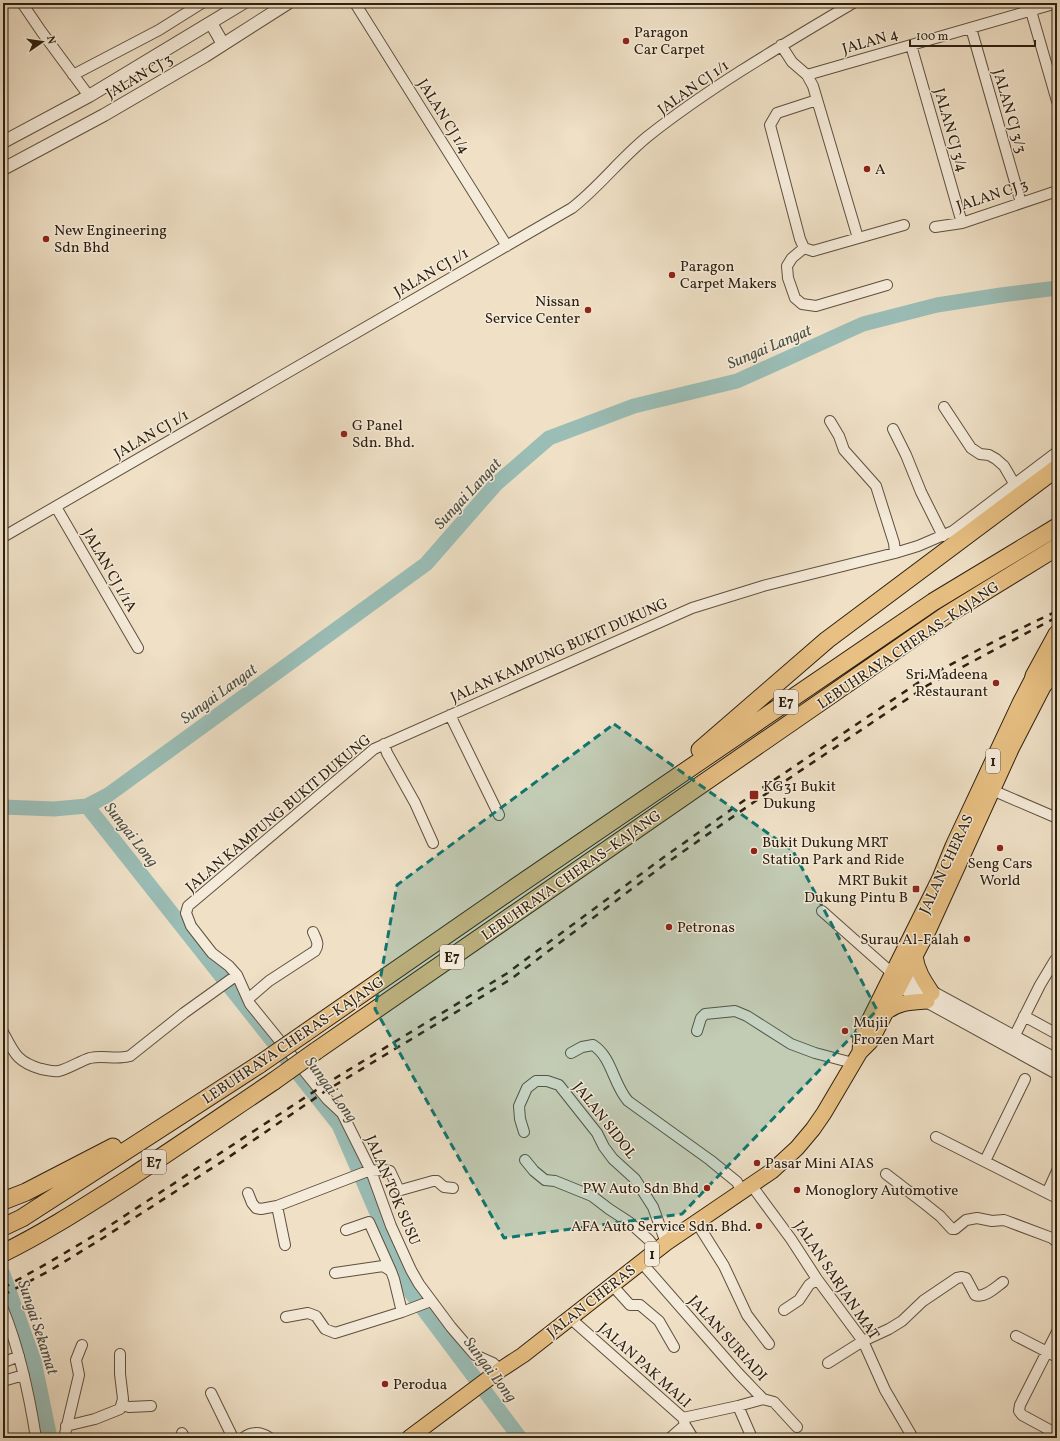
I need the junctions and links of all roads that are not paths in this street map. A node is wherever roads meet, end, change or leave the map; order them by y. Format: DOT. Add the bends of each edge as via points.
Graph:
graph roads {
  1 [pos="22,3"];
  2 [pos="202,3"];
  3 [pos="243,3"];
  4 [pos="288,3"];
  5 [pos="355,3"];
  6 [pos="853,3"];
  7 [pos="1057,3"];
  8 [pos="1031,11"];
  9 [pos="211,23"];
  10 [pos="971,28"];
  11 [pos="223,44"];
  12 [pos="781,45"];
  13 [pos="911,45"];
  14 [pos="73,75"];
  15 [pos="807,75"];
  16 [pos="89,96"];
  17 [pos="817,100"];
  18 [pos="1057,101"];
  19 [pos="3,142"];
  20 [pos="3,169"];
  21 [pos="1057,191"];
  22 [pos="1021,203"];
  23 [pos="962,222"];
  24 [pos="904,225"];
  25 [pos="935,227"];
  26 [pos="858,238"];
  27 [pos="507,246"];
  28 [pos="804,248"];
  29 [pos="887,285"];
  30 [pos="944,407"];
  31 [pos="830,421"];
  32 [pos="893,429"];
  33 [pos="1057,452"];
  34 [pos="1057,468"];
  35 [pos="1015,485"];
  36 [pos="56,506"];
  37 [pos="1057,527"];
  38 [pos="943,536"];
  39 [pos="3,537"];
  40 [pos="1057,547"];
  41 [pos="895,553"];
  42 [pos="1057,634"];
  43 [pos="138,648"];
  44 [pos="1057,665"];
  45 [pos="1040,679"];
  46 [pos="450,715"];
  47 [pos="384,744"];
  48 [pos="992,790"];
  49 [pos="640,803"];
  50 [pos="499,815"];
  51 [pos="1057,818"];
  52 [pos="433,843"];
  53 [pos="822,911"];
  54 [pos="313,932"];
  55 [pos="915,956"];
  56 [pos="1057,959"];
  57 [pos="234,977"];
  58 [pos="899,979"];
  59 [pos="930,997"];
  60 [pos="248,999"];
  61 [pos="884,1014"];
  62 [pos="1024,1016"];
  63 [pos="697,1030"];
  64 [pos="3,1032"];
  65 [pos="1057,1034"];
  66 [pos="1014,1037"];
  67 [pos="571,1052"];
  68 [pos="856,1057"];
  69 [pos="1057,1060"];
  70 [pos="1057,1073"];
  71 [pos="1025,1078"];
  72 [pos="177,1118"];
  73 [pos="524,1132"];
  74 [pos="936,1137"];
  75 [pos="525,1160"];
  76 [pos="985,1160"];
  77 [pos="370,1171"];
  78 [pos="1057,1171"];
  79 [pos="886,1174"];
  80 [pos="453,1188"];
  81 [pos="747,1189"];
  82 [pos="248,1193"];
  83 [pos="1046,1193"];
  84 [pos="1057,1198"];
  85 [pos="6,1200"];
  86 [pos="277,1206"];
  87 [pos="697,1223"];
  88 [pos="3,1228"];
  89 [pos="346,1230"];
  90 [pos="1057,1242"];
  91 [pos="285,1245"];
  92 [pos="662,1247"];
  93 [pos="3,1253"];
  94 [pos="641,1262"];
  95 [pos="391,1271"];
  96 [pos="335,1273"];
  97 [pos="817,1278"];
  98 [pos="1003,1282"];
  99 [pos="612,1285"];
  100 [pos="429,1302"];
  101 [pos="3,1309"];
  102 [pos="784,1310"];
  103 [pos="403,1312"];
  104 [pos="286,1317"];
  105 [pos="570,1318"];
  106 [pos="1057,1332"];
  107 [pos="1016,1336"];
  108 [pos="863,1341"];
  109 [pos="769,1344"];
  110 [pos="82,1345"];
  111 [pos="674,1347"];
  112 [pos="1047,1351"];
  113 [pos="120,1354"];
  114 [pos="19,1356"];
  115 [pos="1057,1356"];
  116 [pos="3,1360"];
  117 [pos="828,1363"];
  118 [pos="495,1374"];
  119 [pos="24,1375"];
  120 [pos="3,1381"];
  121 [pos="211,1393"];
  122 [pos="763,1399"];
  123 [pos="122,1405"];
  124 [pos="151,1406"];
  125 [pos="738,1406"];
  126 [pos="684,1421"];
  127 [pos="66,1426"];
  128 [pos="797,1427"];
  129 [pos="1057,1434"];
  130 [pos="36,1438"];
  131 [pos="64,1438"];
  132 [pos="233,1438"];
  133 [pos="243,1438"];
  134 [pos="270,1438"];
  135 [pos="408,1438"];
  136 [pos="670,1438"];
  137 [pos="693,1438"];
  138 [pos="752,1438"];
  139 [pos="913,1438"];
  1 -- 14 [label="street"];
  2 -- 14 [label="street" via="159,30"];
  3 -- 9 [label="street, JALAN CJ 3"];
  4 -- 11 [label="street, JALAN CJ 3"];
  5 -- 27 [label="street, JALAN CJ 1/4"];
  6 -- 12 [label="street, JALAN CJ 1/1"];
  7 -- 8 [label="street, JALAN 4"];
  8 -- 10 [label="street, JALAN 4"];
  8 -- 18 [label="street"];
  9 -- 11 [label="street"];
  9 -- 16 [label="street, JALAN CJ 3"];
  10 -- 13 [label="street, JALAN 4"];
  10 -- 22 [label="street, JALAN CJ 3/3"];
  11 -- 20 [label="street, JALAN CJ 3" via="104,115"];
  12 -- 15 [label="street" via="792,62"];
  12 -- 27 [label="street, JALAN CJ 1/1" via="703,96 647,138 572,208"];
  13 -- 15 [label="street, JALAN 4"];
  13 -- 23 [label="street, JALAN CJ 3/4"];
  14 -- 16 [label="street"];
  15 -- 17 [label="street"];
  16 -- 19 [label="street, JALAN CJ 3"];
  17 -- 26 [label="street"];
  17 -- 28 [label="street" via="777,114 770,125"];
  21 -- 22 [label="street, JALAN CJ 3"];
  22 -- 23 [label="street, JALAN CJ 3"];
  23 -- 25 [label="street, JALAN CJ 3"];
  24 -- 26 [label="street"];
  26 -- 28 [label="street" via="813,251"];
  27 -- 36 [label="street, JALAN CJ 1/1"];
  28 -- 29 [label="street" via="787,266 795,298 802,304 816,306"];
  30 -- 35 [label="street" via="971,448 996,459 1004,466"];
  31 -- 41 [label="street" via="844,450 876,486"];
  32 -- 38 [label="street" via="920,492"];
  33 -- 35 [label="street, JALAN KAMPUNG BUKIT DUKUNG"];
  34 -- 49 [label="highway" via="827,640"];
  35 -- 38 [label="street, JALAN KAMPUNG BUKIT DUKUNG"];
  36 -- 39 [label="street, JALAN CJ 1/1"];
  36 -- 43 [label="street, JALAN CJ 1/1A"];
  37 -- 49 [label="highway, LEBUHRAYA CHERAS–KAJANG / E7" via="933,602"];
  38 -- 41 [label="street, JALAN KAMPUNG BUKIT DUKUNG"];
  40 -- 93 [label="highway, LEBUHRAYA CHERAS–KAJANG / E7, bridge" via="945,616 202,1131 32,1239"];
  41 -- 46 [label="street, JALAN KAMPUNG BUKIT DUKUNG" via="763,586 692,608"];
  42 -- 45 [label="highway"];
  44 -- 45 [label="highway"];
  45 -- 48 [label="main road, JALAN CHERAS / 1" via="1025,721"];
  45 -- 58 [label="main road, JALAN CHERAS / 1" via="1020,702 953,846"];
  46 -- 47 [label="street, JALAN KAMPUNG BUKIT DUKUNG"];
  46 -- 50 [label="street"];
  47 -- 52 [label="street"];
  47 -- 57 [label="street, JALAN KAMPUNG BUKIT DUKUNG" via="374,749 188,906 186,913 191,926 212,953 228,966"];
  48 -- 51 [label="street"];
  48 -- 55 [label="main road, JALAN CHERAS / 1"];
  49 -- 72 [label="highway, LEBUHRAYA CHERAS–KAJANG / E7, bridge" via="306,1033"];
  53 -- 58 [label="street"];
  54 -- 60 [label="street" via="318,948"];
  55 -- 58 [label="main road, JALAN CHERAS / 1"];
  55 -- 59 [label="main road" via="916,966"];
  56 -- 62 [label="street"];
  57 -- 60 [label="street, JALAN TOK SUSU"];
  57 -- 64 [label="street" via="130,1056 121,1059 90,1058 59,1070 49,1071 22,1062"];
  58 -- 59 [label="street"];
  58 -- 61 [label="main road, JALAN CHERAS / 1"];
  58 -- 68 [label="main road, JALAN CHERAS / 1" via="861,1037"];
  59 -- 61 [label="main road" via="902,1004"];
  59 -- 66 [label="street"];
  59 -- 70 [label="street"];
  60 -- 77 [label="street, JALAN TOK SUSU" via="327,1099 342,1113"];
  61 -- 68 [label="main road, JALAN CHERAS / 1" via="870,1042"];
  62 -- 65 [label="street"];
  62 -- 66 [label="street"];
  63 -- 68 [label="street" via="705,1014 735,1011 791,1044 815,1052"];
  66 -- 69 [label="street"];
  67 -- 81 [label="street, JALAN SARJAN MAT" via="582,1047 597,1047 604,1054 622,1094 628,1101"];
  68 -- 81 [label="main road, JALAN CHERAS / 1" via="824,1113 803,1141 772,1171"];
  71 -- 76 [label="street"];
  72 -- 85 [label="highway" via="144,1130 83,1164"];
  72 -- 88 [label="highway, LEBUHRAYA CHERAS–KAJANG / E7"];
  73 -- 92 [label="street, JALAN SIDOL" via="519,1106 527,1088 536,1081 559,1085 597,1133 613,1159 635,1179 652,1207"];
  74 -- 76 [label="street"];
  75 -- 92 [label="street" via="545,1180 555,1181 592,1196"];
  76 -- 83 [label="street"];
  77 -- 80 [label="street" via="390,1171 398,1188 402,1190 433,1181 437,1181 444,1188"];
  77 -- 86 [label="street"];
  77 -- 100 [label="street, JALAN TOK SUSU" via="410,1270"];
  78 -- 83 [label="street"];
  79 -- 90 [label="street" via="940,1216 952,1229 966,1220 977,1218 1004,1220"];
  81 -- 87 [label="main road, JALAN CHERAS / 1"];
  81 -- 97 [label="street, JALAN SARJAN MAT" via="791,1239"];
  82 -- 86 [label="street" via="256,1208"];
  83 -- 84 [label="street"];
  86 -- 91 [label="street"];
  87 -- 92 [label="main road, JALAN CHERAS / 1"];
  87 -- 109 [label="street" via="724,1266 747,1315"];
  89 -- 95 [label="street" via="369,1222"];
  92 -- 94 [label="main road, JALAN CHERAS / 1"];
  94 -- 99 [label="main road, JALAN CHERAS / 1"];
  94 -- 122 [label="street, JALAN SURIADI"];
  95 -- 96 [label="street" via="383,1266"];
  95 -- 103 [label="street"];
  97 -- 102 [label="street" via="799,1300"];
  97 -- 108 [label="street, JALAN SARJAN MAT"];
  98 -- 108 [label="street" via="979,1297 975,1295 966,1278 957,1278 923,1301 902,1321"];
  99 -- 105 [label="main road, JALAN CHERAS / 1"];
  99 -- 111 [label="street" via="630,1305 640,1305 659,1321"];
  100 -- 103 [label="street"];
  100 -- 118 [label="street, JALAN TOK SUSU" via="475,1355 493,1363"];
  101 -- 114 [label="street"];
  103 -- 104 [label="street" via="335,1333 325,1329 316,1316 308,1313"];
  105 -- 118 [label="main road, JALAN CHERAS / 1"];
  105 -- 126 [label="street, JALAN PAK MALI"];
  106 -- 112 [label="street"];
  107 -- 112 [label="street"];
  108 -- 117 [label="street"];
  108 -- 139 [label="street, JALAN SARJAN MAT" via="885,1390"];
  110 -- 127 [label="street" via="76,1360 79,1375"];
  112 -- 115 [label="street"];
  112 -- 129 [label="street" via="1019,1411"];
  113 -- 123 [label="street"];
  114 -- 116 [label="street"];
  114 -- 119 [label="street"];
  118 -- 135 [label="main road, JALAN CHERAS / 1"];
  119 -- 120 [label="street"];
  119 -- 130 [label="street"];
  121 -- 132 [label="street"];
  122 -- 125 [label="street"];
  122 -- 128 [label="street, JALAN SURIADI" via="774,1402"];
  123 -- 124 [label="street"];
  123 -- 127 [label="street" via="120,1409 109,1414"];
  125 -- 126 [label="street"];
  125 -- 138 [label="street"];
  126 -- 136 [label="street"];
  126 -- 137 [label="street, JALAN PAK MALI"];
  127 -- 131 [label="street"];
  133 -- 134 [label="street" via="253,1433 262,1433"];
}
